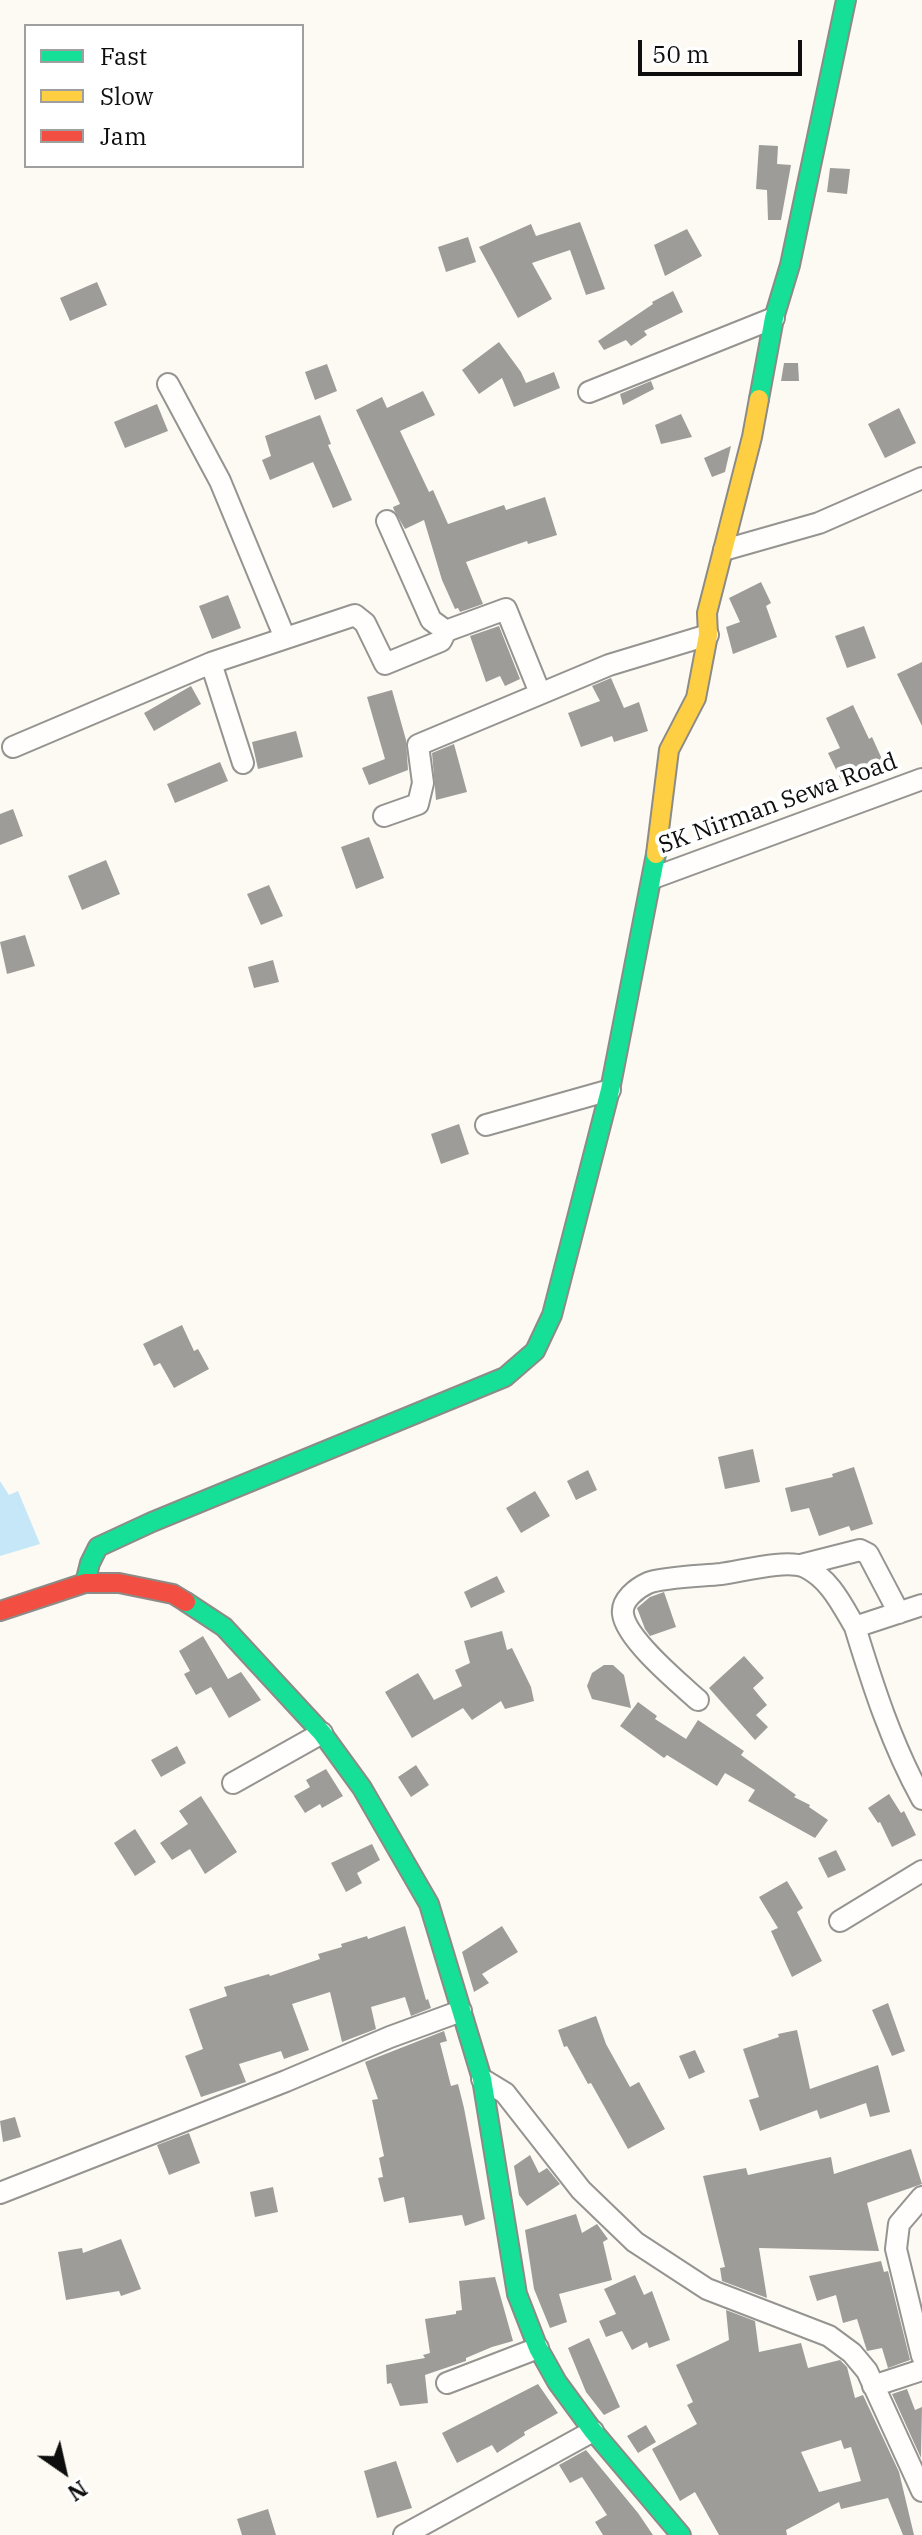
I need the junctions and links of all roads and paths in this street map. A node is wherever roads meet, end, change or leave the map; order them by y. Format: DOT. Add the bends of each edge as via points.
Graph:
graph roads {
  1 [pos="846,0"];
  2 [pos="774,318"];
  3 [pos="168,384"];
  4 [pos="589,392"];
  5 [pos="922,478"];
  6 [pos="387,521"];
  7 [pos="724,550"];
  8 [pos="446,631"];
  9 [pos="708,635"];
  10 [pos="285,638"];
  11 [pos="211,663"];
  12 [pos="540,693"];
  13 [pos="13,747"];
  14 [pos="243,763"];
  15 [pos="922,779"];
  16 [pos="384,816"];
  17 [pos="653,878"];
  18 [pos="610,1090"];
  19 [pos="486,1125"];
  20 [pos="801,1565"];
  21 [pos="85,1583"];
  22 [pos="922,1605"];
  23 [pos="0,1611"];
  24 [pos="899,1613"];
  25 [pos="855,1627"];
  26 [pos="698,1700"];
  27 [pos="322,1733"];
  28 [pos="233,1783"];
  29 [pos="922,1799"];
  30 [pos="922,1871"];
  31 [pos="840,1921"];
  32 [pos="461,2011"];
  33 [pos="482,2079"];
  34 [pos="0,2193"];
  35 [pos="922,2197"];
  36 [pos="538,2348"];
  37 [pos="922,2356"];
  38 [pos="922,2370"];
  39 [pos="447,2383"];
  40 [pos="873,2386"];
  41 [pos="593,2431"];
  42 [pos="922,2491"];
  43 [pos="404,2535"];
  44 [pos="681,2535"];
  1 -- 2 [label="street"];
  2 -- 4 [label="street"];
  2 -- 7 [label="street"];
  3 -- 10 [label="street" via="220,481"];
  5 -- 7 [label="street" via="819,523"];
  6 -- 8 [label="street" via="431,620"];
  7 -- 9 [label="street" via="707,613"];
  8 -- 10 [label="street" via="441,641 385,664 365,623 355,615"];
  8 -- 12 [label="street" via="506,609"];
  9 -- 12 [label="street"];
  9 -- 17 [label="street" via="696,698 669,750"];
  10 -- 11 [label="street"];
  11 -- 13 [label="street"];
  11 -- 14 [label="street"];
  12 -- 16 [label="street" via="418,745 423,783 418,804"];
  15 -- 17 [label="street, SK Nirman Sewa Road"];
  17 -- 18 [label="street"];
  18 -- 19 [label="street"];
  18 -- 21 [label="street" via="552,1315 535,1351 505,1377 98,1547"];
  20 -- 24 [label="street" via="860,1550 868,1554"];
  20 -- 25 [label="street" via="834,1591"];
  20 -- 26 [label="street" via="649,1582 623,1604 628,1626 656,1662"];
  21 -- 23 [label="street"];
  21 -- 27 [label="street" via="119,1583 173,1594 224,1627"];
  22 -- 24 [label="street"];
  24 -- 25 [label="street"];
  25 -- 29 [label="street" via="877,1697"];
  27 -- 28 [label="street"];
  27 -- 32 [label="street" via="362,1788 429,1904"];
  30 -- 31 [label="street"];
  32 -- 33 [label="street"];
  32 -- 34 [label="street"];
  33 -- 36 [label="street" via="517,2294"];
  33 -- 40 [label="street" via="505,2093 581,2190 635,2242 707,2289 829,2336 852,2353"];
  35 -- 37 [label="street" via="899,2224 896,2249"];
  36 -- 39 [label="street"];
  36 -- 41 [label="street"];
  38 -- 40 [label="street"];
  40 -- 42 [label="street"];
  41 -- 43 [label="street"];
  41 -- 44 [label="street"];
}
